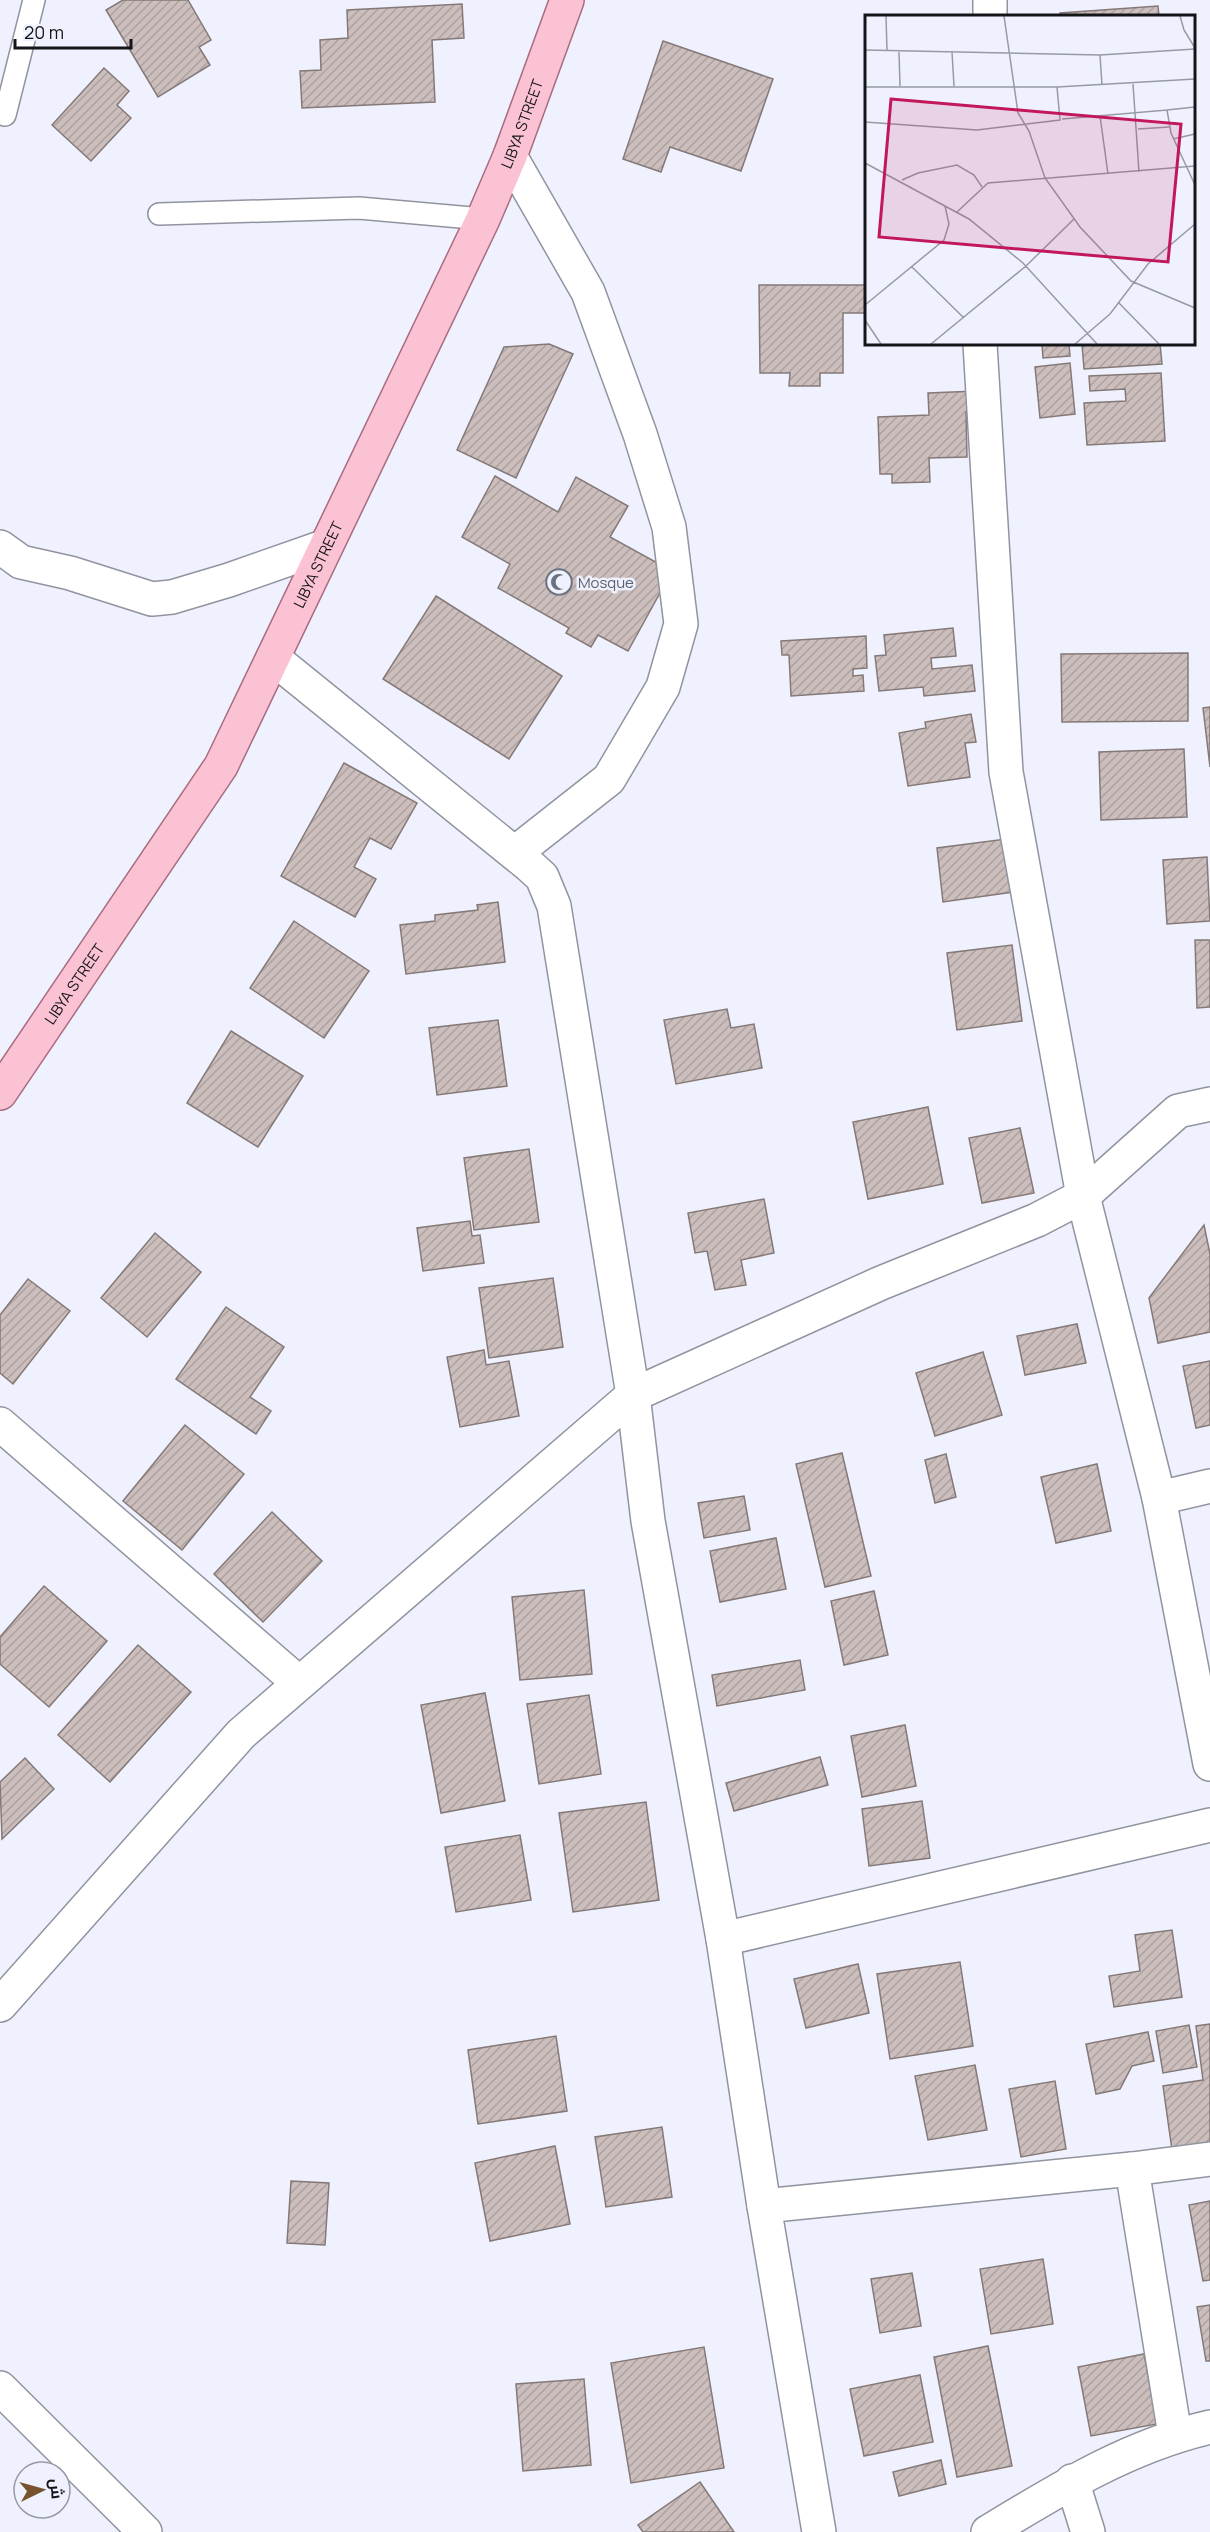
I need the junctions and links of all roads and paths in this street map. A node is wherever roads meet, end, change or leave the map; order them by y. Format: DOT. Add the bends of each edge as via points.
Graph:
graph roads {
  1 [pos="34,0"];
  2 [pos="567,0"];
  3 [pos="5,116"];
  4 [pos="510,156"];
  5 [pos="159,214"];
  6 [pos="483,219"];
  7 [pos="980,345"];
  8 [pos="326,546"];
  9 [pos="0,547"];
  10 [pos="273,658"];
  11 [pos="514,853"];
  12 [pos="0,1093"];
  13 [pos="1210,1104"];
  14 [pos="1083,1196"];
  15 [pos="633,1395"];
  16 [pos="0,1424"];
  17 [pos="1210,1486"];
  18 [pos="1159,1498"];
  19 [pos="299,1683"];
  20 [pos="1210,1764"];
  21 [pos="1210,1825"];
  22 [pos="723,1939"];
  23 [pos="0,2005"];
  24 [pos="1210,2159"];
  25 [pos="1132,2169"];
  26 [pos="764,2206"];
  27 [pos="0,2388"];
  28 [pos="1210,2427"];
  29 [pos="1175,2435"];
  30 [pos="1072,2481"];
  31 [pos="145,2532"];
  32 [pos="819,2532"];
  33 [pos="988,2532"];
  34 [pos="1088,2532"];
  1 -- 3 [label="lane"];
  2 -- 4 [label="main road, LIBYA STREET"];
  4 -- 6 [label="main road, LIBYA STREET"];
  4 -- 11 [label="street" via="588,292 640,434 669,527 681,624 663,687 609,779"];
  5 -- 6 [label="lane" via="359,208"];
  6 -- 8 [label="main road, LIBYA STREET"];
  7 -- 14 [label="street" via="1006,772"];
  8 -- 9 [label="street" via="229,580 152,599 21,562"];
  8 -- 10 [label="main road, LIBYA STREET"];
  10 -- 11 [label="street"];
  10 -- 12 [label="main road, LIBYA STREET" via="221,766"];
  11 -- 15 [label="street" via="542,877 554,906"];
  13 -- 14 [label="street" via="1178,1111"];
  14 -- 15 [label="street" via="1037,1220 881,1283"];
  14 -- 18 [label="street"];
  15 -- 19 [label="street"];
  15 -- 22 [label="street" via="648,1521"];
  16 -- 19 [label="street"];
  17 -- 18 [label="street"];
  18 -- 20 [label="street"];
  19 -- 23 [label="street" via="241,1734"];
  21 -- 22 [label="street"];
  22 -- 26 [label="street"];
  24 -- 25 [label="street"];
  25 -- 26 [label="street"];
  25 -- 29 [label="street"];
  26 -- 32 [label="street"];
  27 -- 31 [label="street"];
  28 -- 29 [label="street"];
  29 -- 30 [label="street"];
  30 -- 33 [label="street"];
  30 -- 34 [label="street"];
}
